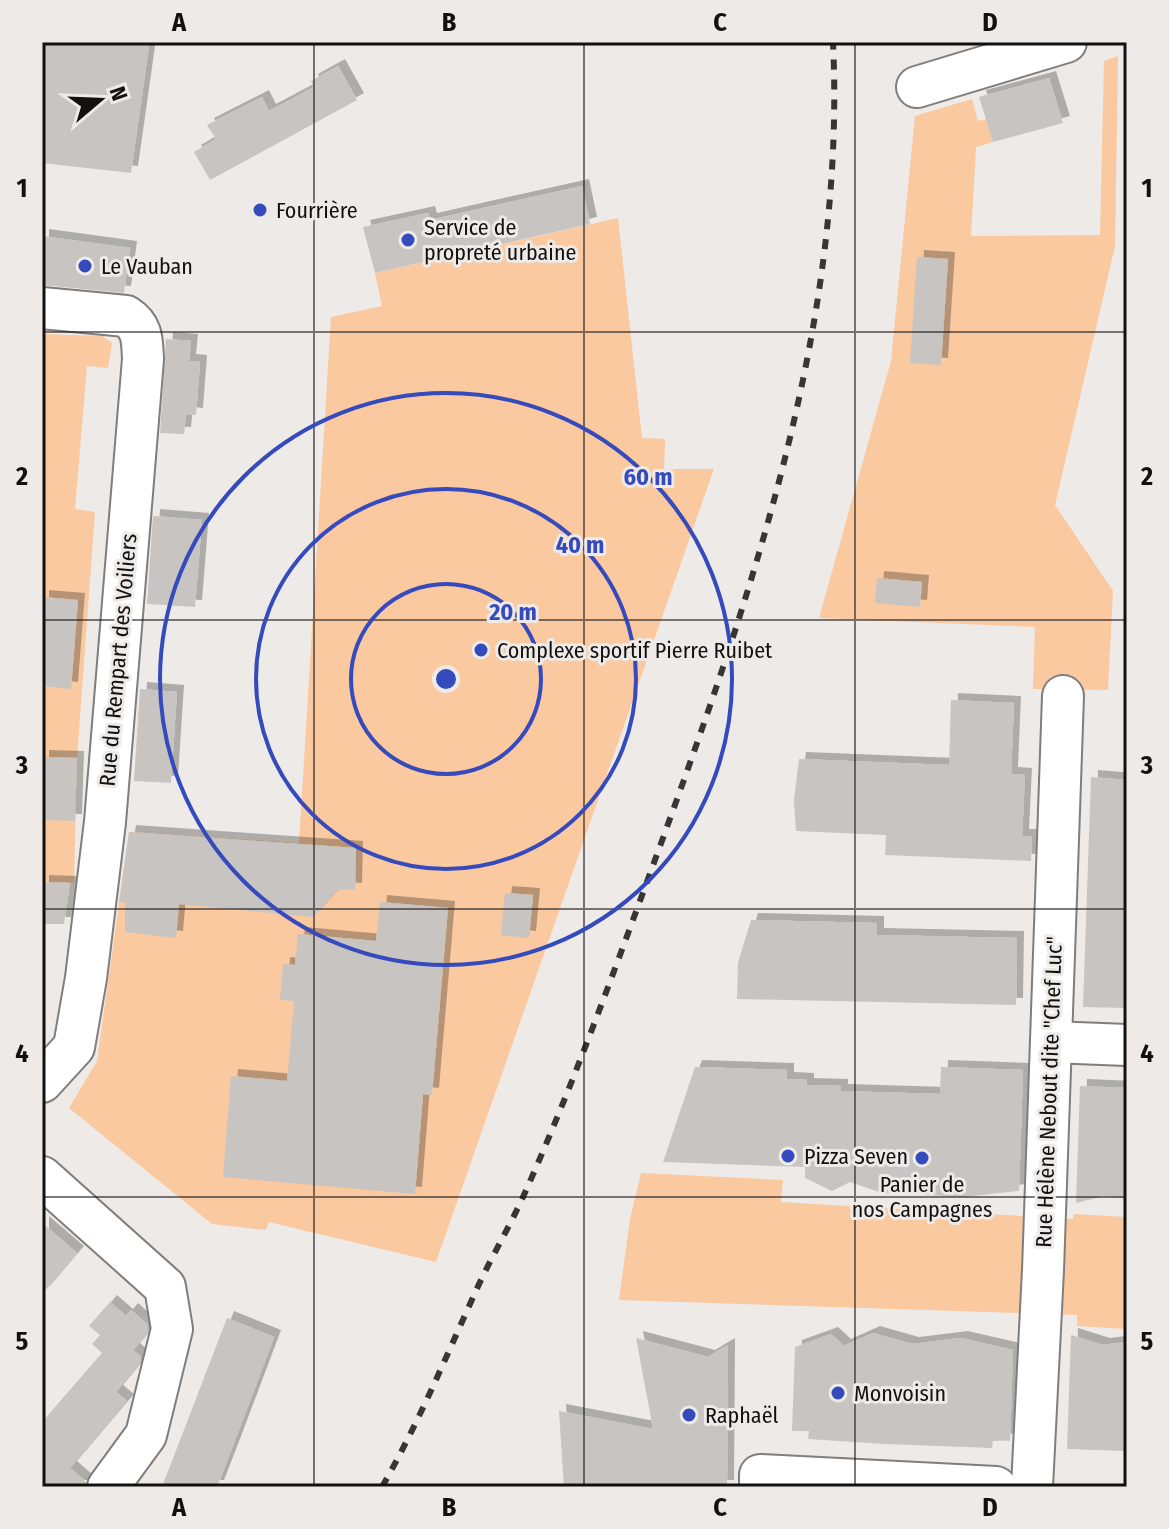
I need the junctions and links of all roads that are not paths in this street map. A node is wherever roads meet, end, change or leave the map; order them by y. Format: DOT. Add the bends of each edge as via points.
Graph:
graph roads {
  1 [pos="1066,42"];
  2 [pos="917,87"];
  3 [pos="42,308"];
  4 [pos="1063,696"];
  5 [pos="1051,1042"];
  6 [pos="1127,1045"];
  7 [pos="42,1082"];
  8 [pos="42,1177"];
  9 [pos="760,1481"];
  10 [pos="108,1487"];
  11 [pos="996,1487"];
  12 [pos="1032,1487"];
  1 -- 2 [label="street"];
  3 -- 7 [label="street, Rue du Rempart des Voiliers" via="126,316 141,332 143,359 105,822 86,978 74,1047"];
  4 -- 5 [label="street, Rue Hélène Nebout dite \"Chef Luc\""];
  5 -- 6 [label="street"];
  5 -- 12 [label="street, Rue Hélène Nebout dite \"Chef Luc\""];
  8 -- 10 [label="street" via="165,1287 172,1329 146,1435"];
  9 -- 11 [label="street"];
}
